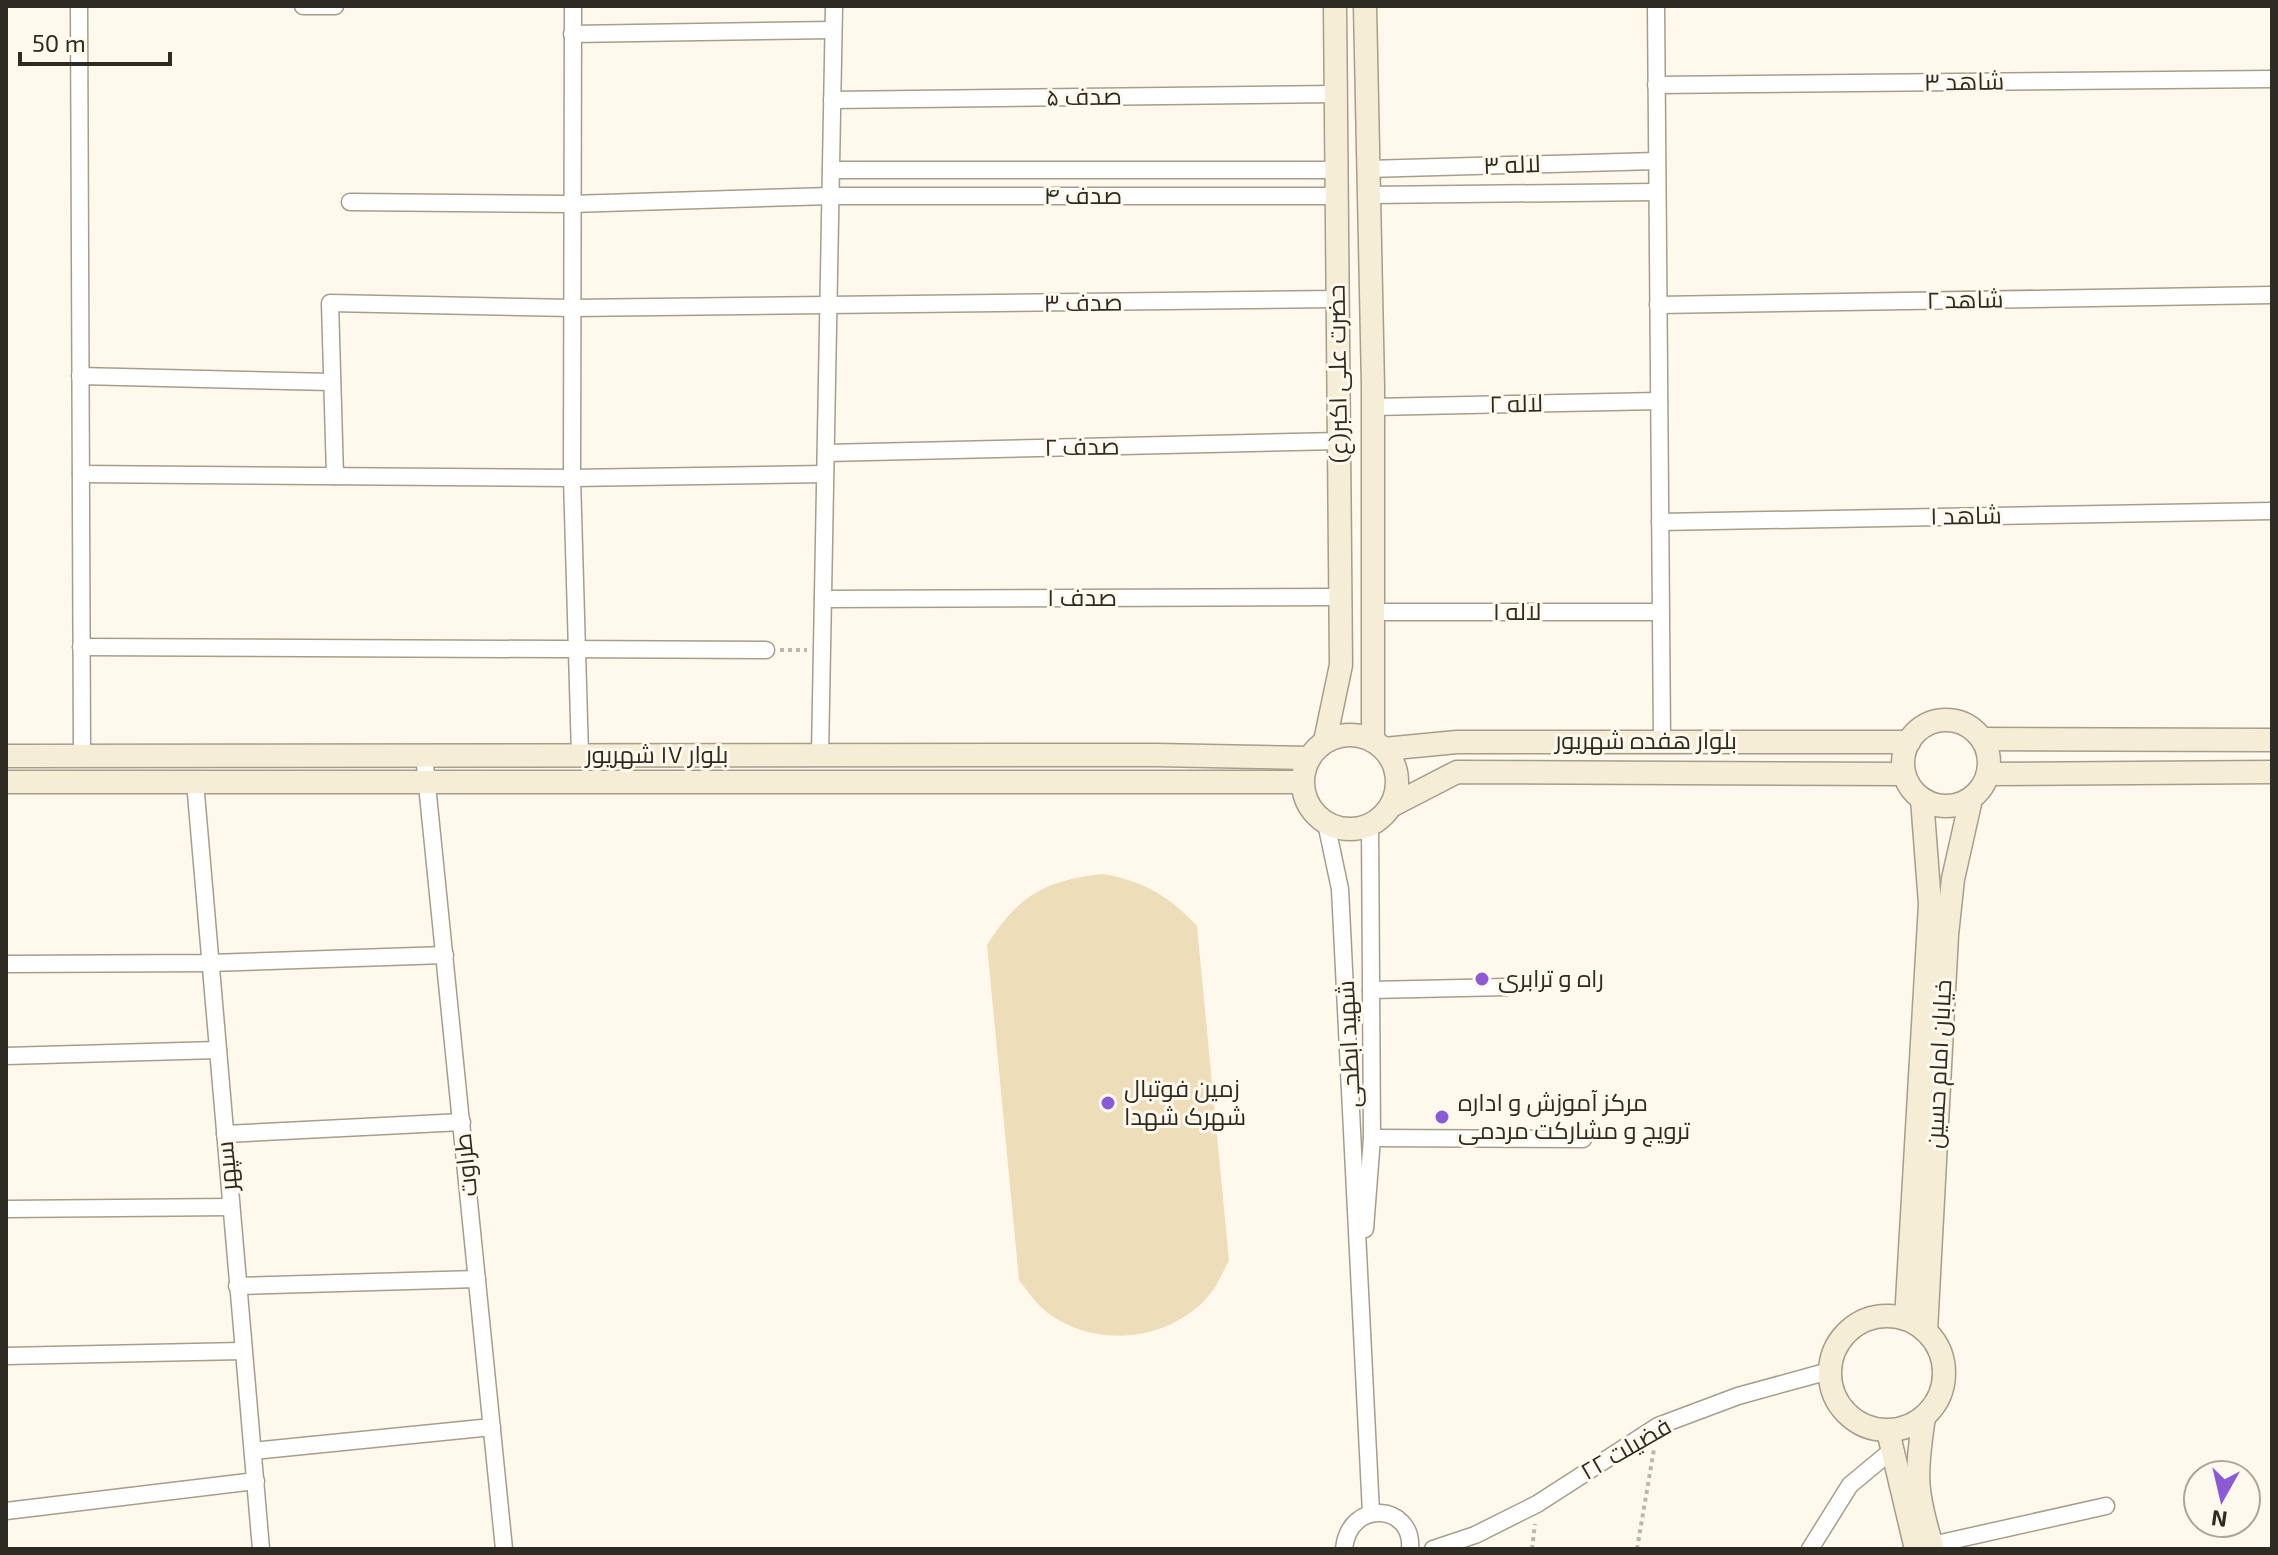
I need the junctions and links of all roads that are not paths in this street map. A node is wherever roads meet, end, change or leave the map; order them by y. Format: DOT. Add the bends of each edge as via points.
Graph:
graph roads {
  1 [pos="79,6"];
  2 [pos="303,6"];
  3 [pos="335,6"];
  4 [pos="573,6"];
  5 [pos="834,6"];
  6 [pos="1335,6"];
  7 [pos="1365,6"];
  8 [pos="1656,6"];
  9 [pos="833,30"];
  10 [pos="572,34"];
  11 [pos="2272,79"];
  12 [pos="1656,85"];
  13 [pos="1335,94"];
  14 [pos="832,100"];
  15 [pos="1656,161"];
  16 [pos="1368,169"];
  17 [pos="831,170"];
  18 [pos="1335,170"];
  19 [pos="1657,192"];
  20 [pos="1369,195"];
  21 [pos="830,196"];
  22 [pos="1335,196"];
  23 [pos="350,202"];
  24 [pos="571,204"];
  25 [pos="2272,295"];
  26 [pos="1337,299"];
  27 [pos="1658,305"];
  28 [pos="828,306"];
  29 [pos="571,308"];
  30 [pos="80,376"];
  31 [pos="332,382"];
  32 [pos="1659,401"];
  33 [pos="1373,407"];
  34 [pos="1339,441"];
  35 [pos="826,453"];
  36 [pos="81,474"];
  37 [pos="825,474"];
  38 [pos="335,476"];
  39 [pos="572,478"];
  40 [pos="2272,511"];
  41 [pos="1660,522"];
  42 [pos="1340,557"];
  43 [pos="1374,557"];
  44 [pos="1341,597"];
  45 [pos="823,599"];
  46 [pos="1375,612"];
  47 [pos="1660,612"];
  48 [pos="81,647"];
  49 [pos="577,647"];
  50 [pos="766,650"];
  51 [pos="1982,739"];
  52 [pos="1662,740"];
  53 [pos="2272,740"];
  54 [pos="1325,741"];
  55 [pos="1909,742"];
  56 [pos="1378,745"];
  57 [pos="82,755"];
  58 [pos="424,755"];
  59 [pos="580,755"];
  60 [pos="820,755"];
  61 [pos="6,756"];
  62 [pos="1308,758"];
  63 [pos="2272,772"];
  64 [pos="1904,774"];
  65 [pos="1988,774"];
  66 [pos="6,782"];
  67 [pos="195,782"];
  68 [pos="428,782"];
  69 [pos="1302,782"];
  70 [pos="1922,799"];
  71 [pos="1971,799"];
  72 [pos="1391,806"];
  73 [pos="1326,823"];
  74 [pos="1370,824"];
  75 [pos="445,955"];
  76 [pos="210,963"];
  77 [pos="6,964"];
  78 [pos="1507,987"];
  79 [pos="1371,990"];
  80 [pos="218,1050"];
  81 [pos="6,1056"];
  82 [pos="462,1122"];
  83 [pos="225,1134"];
  84 [pos="1372,1138"];
  85 [pos="1583,1139"];
  86 [pos="231,1207"];
  87 [pos="6,1209"];
  88 [pos="1360,1266"];
  89 [pos="477,1279"];
  90 [pos="237,1286"];
  91 [pos="1906,1319"];
  92 [pos="1926,1331"];
  93 [pos="242,1351"];
  94 [pos="6,1356"];
  95 [pos="1829,1371"];
  96 [pos="1924,1417"];
  97 [pos="492,1427"];
  98 [pos="1890,1441"];
  99 [pos="253,1451"];
  100 [pos="256,1481"];
  101 [pos="2106,1506"];
  102 [pos="6,1511"];
  103 [pos="1371,1513"];
  104 [pos="1927,1548"];
  105 [pos="261,1549"];
  106 [pos="504,1549"];
  107 [pos="1344,1549"];
  108 [pos="1410,1549"];
  109 [pos="1433,1549"];
  110 [pos="1810,1549"];
  1 -- 30 [label="street"];
  2 -- 3 [label="street"];
  4 -- 10 [label="street"];
  5 -- 9 [label="street"];
  6 -- 13 [label="street, حضرت علی اکبر(ع)"];
  7 -- 16 [label="street, حضرت علی اکبر(ع)"];
  8 -- 12 [label="street"];
  9 -- 10 [label="street"];
  9 -- 14 [label="street"];
  10 -- 24 [label="street"];
  11 -- 12 [label="street, شاهد ۳"];
  12 -- 15 [label="street"];
  13 -- 14 [label="street, صدف ۵"];
  13 -- 18 [label="street, حضرت علی اکبر(ع)"];
  14 -- 17 [label="street"];
  15 -- 16 [label="street, لاله ۳"];
  15 -- 19 [label="street"];
  16 -- 18 [label="street"];
  16 -- 20 [label="street, حضرت علی اکبر(ع)"];
  17 -- 18 [label="street, صدف ۴"];
  17 -- 21 [label="street"];
  18 -- 22 [label="street, حضرت علی اکبر(ع)"];
  19 -- 20 [label="street, لاله ۳"];
  19 -- 27 [label="street"];
  20 -- 22 [label="street"];
  20 -- 33 [label="street, حضرت علی اکبر(ع)"];
  21 -- 22 [label="street, صدف ۴"];
  21 -- 24 [label="street, صدف ۴"];
  21 -- 28 [label="street"];
  22 -- 26 [label="street, حضرت علی اکبر(ع)"];
  23 -- 24 [label="street, صدف ۴"];
  24 -- 29 [label="street"];
  25 -- 27 [label="street, شاهد ۲"];
  26 -- 28 [label="street, صدف ۳"];
  26 -- 34 [label="street, حضرت علی اکبر(ع)"];
  27 -- 32 [label="street"];
  28 -- 29 [label="street, صدف ۳"];
  28 -- 35 [label="street"];
  29 -- 31 [label="street, صدف ۳" via="330,303"];
  29 -- 39 [label="street"];
  30 -- 31 [label="street"];
  30 -- 36 [label="street"];
  31 -- 38 [label="street"];
  32 -- 33 [label="street, لاله ۲"];
  32 -- 41 [label="street"];
  33 -- 43 [label="street, حضرت علی اکبر(ع)"];
  34 -- 35 [label="street, صدف ۲"];
  34 -- 42 [label="street, حضرت علی اکبر(ع)"];
  35 -- 37 [label="street"];
  36 -- 38 [label="street"];
  36 -- 48 [label="street"];
  37 -- 39 [label="street"];
  37 -- 45 [label="street"];
  38 -- 39 [label="street"];
  39 -- 49 [label="street"];
  40 -- 41 [label="street, شاهد ۱"];
  41 -- 47 [label="street"];
  42 -- 43 [label="street"];
  42 -- 44 [label="street, حضرت علی اکبر(ع)"];
  43 -- 46 [label="street, حضرت علی اکبر(ع)"];
  44 -- 45 [label="street, صدف ۱"];
  44 -- 54 [label="street, حضرت علی اکبر(ع)" via="1341,665"];
  45 -- 60 [label="street"];
  46 -- 47 [label="street, لاله ۱"];
  46 -- 56 [label="street, حضرت علی اکبر(ع)"];
  47 -- 52 [label="street"];
  48 -- 49 [label="street"];
  48 -- 57 [label="street"];
  49 -- 50 [label="street"];
  49 -- 59 [label="street"];
  51 -- 53 [label="street"];
  51 -- 55 [label="street" via="1962,723 1945,720 1928,724"];
  51 -- 65 [label="street" via="1990,760"];
  52 -- 55 [label="street, بلوار هفده شهریور"];
  52 -- 56 [label="street, بلوار هفده شهریور"];
  54 -- 56 [label="street" via="1349,735"];
  54 -- 62 [label="street"];
  55 -- 64 [label="street"];
  56 -- 72 [label="street" via="1394,766 1397,786"];
  57 -- 58 [label="street, بلوار ۱۷ شهریور"];
  57 -- 61 [label="street, بلوار ۱۷ شهریور"];
  58 -- 59 [label="street, بلوار ۱۷ شهریور"];
  58 -- 68 [label="street, طراوت"];
  59 -- 60 [label="street, بلوار ۱۷ شهریور"];
  60 -- 62 [label="street, بلوار ۱۷ شهریور"];
  62 -- 69 [label="street"];
  63 -- 65 [label="street"];
  64 -- 70 [label="street"];
  64 -- 72 [label="street, بلوار هفده شهریور" via="1457,772"];
  65 -- 71 [label="street"];
  66 -- 67 [label="street, بلوار ۱۷ شهریور"];
  67 -- 68 [label="street, بلوار ۱۷ شهریور"];
  67 -- 76 [label="street, سپهر"];
  68 -- 69 [label="street, بلوار ۱۷ شهریور"];
  68 -- 75 [label="street, طراوت"];
  69 -- 73 [label="street" via="1308,806"];
  70 -- 71 [label="street" via="1943,806"];
  70 -- 91 [label="street, خیابان امام حسین" via="1930,904"];
  71 -- 92 [label="street, خیابان امام حسین" via="1947,935"];
  72 -- 74 [label="street"];
  73 -- 74 [label="street" via="1349,829"];
  73 -- 88 [label="street, شهید ابطحی" via="1340,889"];
  74 -- 79 [label="street, شهید ابطحی"];
  75 -- 76 [label="street"];
  75 -- 82 [label="street, طراوت"];
  76 -- 77 [label="street"];
  76 -- 80 [label="street, سپهر"];
  78 -- 79 [label="street"];
  79 -- 84 [label="street, شهید ابطحی"];
  80 -- 81 [label="street"];
  80 -- 83 [label="street, سپهر"];
  82 -- 83 [label="street"];
  82 -- 89 [label="street, طراوت"];
  83 -- 86 [label="street, سپهر"];
  84 -- 85 [label="street"];
  84 -- 88 [label="street, شهید ابطحی"];
  86 -- 87 [label="street"];
  86 -- 90 [label="street, سپهر"];
  88 -- 103 [label="street, شهید ابطحی"];
  89 -- 90 [label="street"];
  89 -- 97 [label="street, طراوت"];
  90 -- 93 [label="street, سپهر"];
  91 -- 92 [label="street"];
  91 -- 95 [label="street" via="1879,1316 1854,1326 1836,1346"];
  92 -- 96 [label="street" via="1940,1351 1944,1374 1939,1398"];
  93 -- 94 [label="street"];
  93 -- 99 [label="street, سپهر"];
  95 -- 98 [label="street" via="1833,1394 1846,1413"];
  95 -- 109 [label="street, فضیلت ۲۲" via="1738,1396 1658,1426 1537,1504"];
  96 -- 98 [label="street"];
  96 -- 104 [label="street" via="1915,1473"];
  97 -- 99 [label="street"];
  97 -- 106 [label="street, طراوت"];
  98 -- 104 [label="street"];
  98 -- 110 [label="street" via="1850,1485"];
  99 -- 100 [label="street, سپهر"];
  100 -- 102 [label="street"];
  100 -- 105 [label="street, سپهر"];
  101 -- 104 [label="street"];
  103 -- 107 [label="street" via="1356,1520"];
  103 -- 108 [label="street" via="1389,1514 1403,1524"];
}
